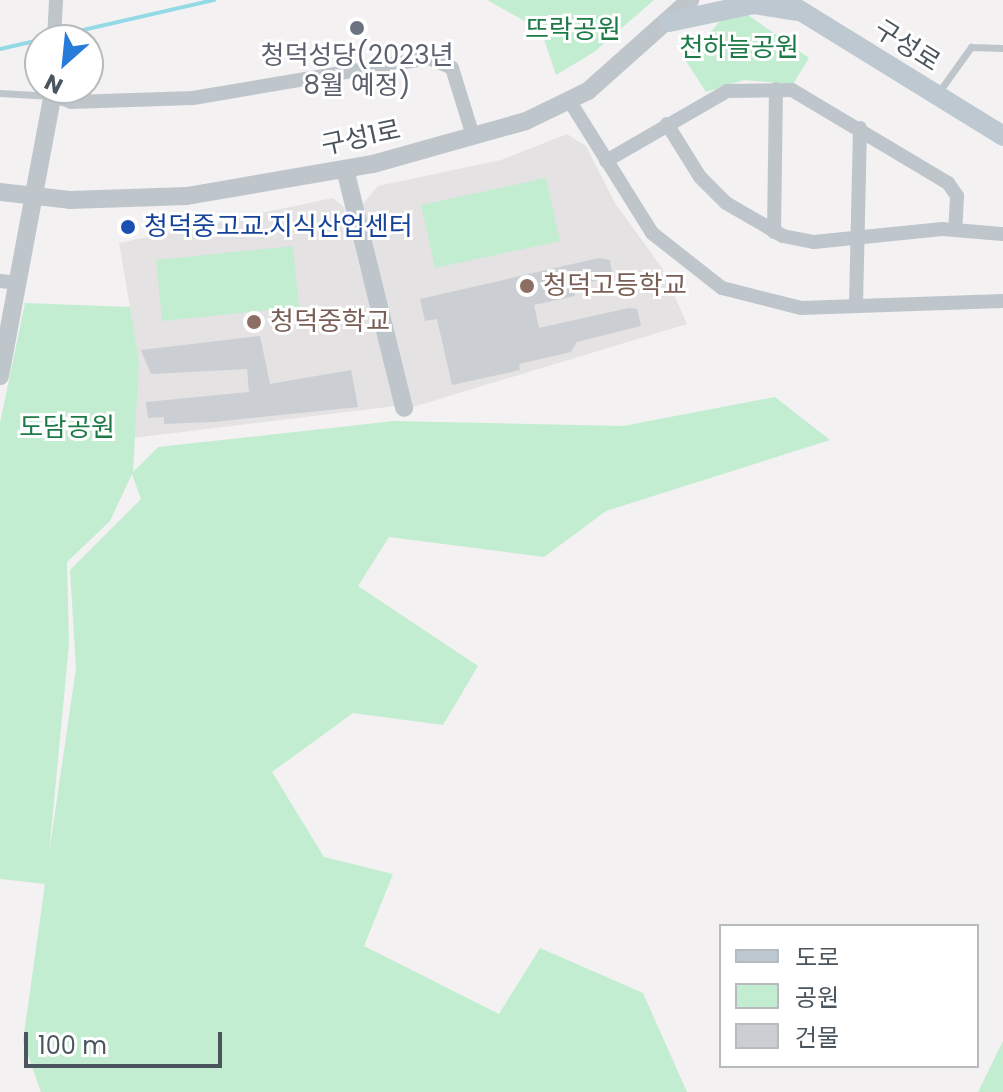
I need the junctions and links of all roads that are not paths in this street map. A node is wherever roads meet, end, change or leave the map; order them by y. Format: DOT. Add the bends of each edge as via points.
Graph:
graph roads {
  1 [pos="56,0"];
  2 [pos="675,0"];
  3 [pos="690,0"];
  4 [pos="783,0"];
  5 [pos="804,12"];
  6 [pos="669,22"];
  7 [pos="55,24"];
  8 [pos="1003,48"];
  9 [pos="776,89"];
  10 [pos="0,93"];
  11 [pos="24,93"];
  12 [pos="937,95"];
  13 [pos="569,100"];
  14 [pos="104,101"];
  15 [pos="52,104"];
  16 [pos="667,124"];
  17 [pos="860,128"];
  18 [pos="473,136"];
  19 [pos="1003,136"];
  20 [pos="606,161"];
  21 [pos="345,169"];
  22 [pos="0,192"];
  23 [pos="34,197"];
  24 [pos="955,229"];
  25 [pos="774,232"];
  26 [pos="1003,234"];
  27 [pos="857,241"];
  28 [pos="9,282"];
  29 [pos="1003,301"];
  30 [pos="856,305"];
  31 [pos="0,376"];
  32 [pos="404,408"];
  1 -- 7 [label="street"];
  2 -- 6 [label="main road"];
  3 -- 6 [label="street, 구성1로"];
  4 -- 5 [label="main road, 구성로"];
  5 -- 6 [label="main road" via="754,4"];
  5 -- 12 [label="main road, 구성로"];
  6 -- 13 [label="street, 구성1로"];
  8 -- 12 [label="lane" via="971,47"];
  9 -- 16 [label="street" via="727,91"];
  9 -- 17 [label="street" via="817,101"];
  9 -- 25 [label="street"];
  10 -- 11 [label="lane"];
  12 -- 19 [label="main road, 구성로"];
  13 -- 18 [label="street, 구성1로"];
  13 -- 20 [label="street"];
  14 -- 18 [label="street" via="193,98 429,58 452,68"];
  15 -- 23 [label="street"];
  16 -- 20 [label="street"];
  16 -- 25 [label="street" via="700,177 750,221"];
  17 -- 24 [label="street" via="956,190"];
  17 -- 27 [label="street"];
  18 -- 21 [label="street, 구성1로"];
  20 -- 30 [label="street" via="652,233 699,275 775,306"];
  21 -- 23 [label="street, 구성1로" via="187,196"];
  21 -- 32 [label="street"];
  22 -- 23 [label="street, 구성1로"];
  23 -- 28 [label="street"];
  24 -- 26 [label="street"];
  24 -- 27 [label="street"];
  25 -- 27 [label="street" via="814,242"];
  27 -- 30 [label="street"];
  28 -- 31 [label="street"];
  29 -- 30 [label="street"];
}
